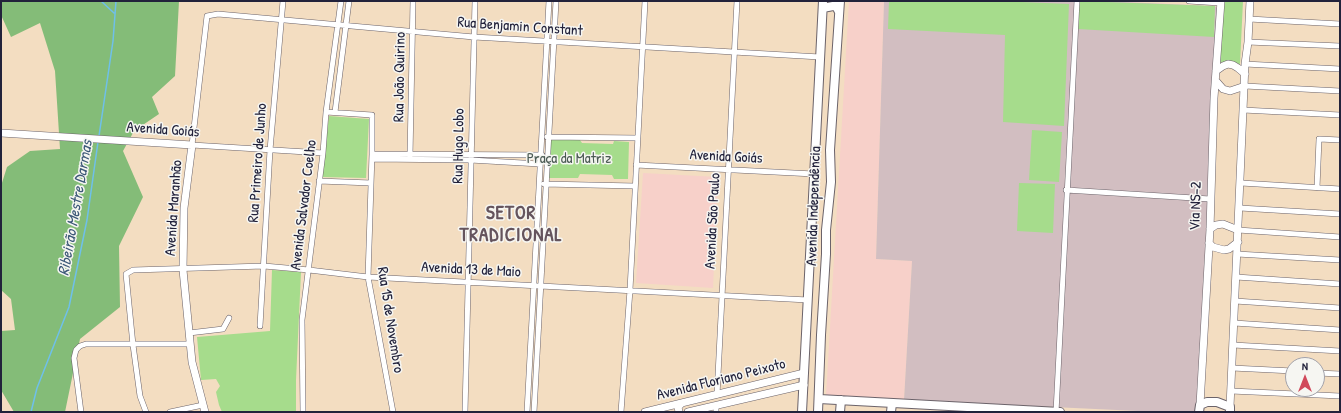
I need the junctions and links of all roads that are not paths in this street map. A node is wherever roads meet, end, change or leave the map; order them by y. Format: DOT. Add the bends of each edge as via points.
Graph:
graph roads {
  1 [pos="283,1"];
  2 [pos="341,1"];
  3 [pos="349,1"];
  4 [pos="413,1"];
  5 [pos="475,1"];
  6 [pos="549,1"];
  7 [pos="556,1"];
  8 [pos="645,1"];
  9 [pos="737,1"];
  10 [pos="840,1"];
  11 [pos="1077,1"];
  12 [pos="1189,1"];
  13 [pos="1250,1"];
  14 [pos="1220,2"];
  15 [pos="823,5"];
  16 [pos="839,12"];
  17 [pos="218,14"];
  18 [pos="1249,19"];
  19 [pos="281,20"];
  20 [pos="1340,24"];
  21 [pos="338,25"];
  22 [pos="346,26"];
  23 [pos="412,32"];
  24 [pos="474,37"];
  25 [pos="546,42"];
  26 [pos="554,42"];
  27 [pos="1248,42"];
  28 [pos="1340,46"];
  29 [pos="642,47"];
  30 [pos="734,52"];
  31 [pos="820,56"];
  32 [pos="1245,64"];
  33 [pos="1340,69"];
  34 [pos="1216,71"];
  35 [pos="1245,74"];
  36 [pos="1216,81"];
  37 [pos="1245,86"];
  38 [pos="1340,91"];
  39 [pos="1243,110"];
  40 [pos="326,112"];
  41 [pos="335,112"];
  42 [pos="1340,116"];
  43 [pos="1,133"];
  44 [pos="541,137"];
  45 [pos="548,137"];
  46 [pos="638,138"];
  47 [pos="1340,140"];
  48 [pos="192,145"];
  49 [pos="270,150"];
  50 [pos="323,153"];
  51 [pos="470,154"];
  52 [pos="540,155"];
  53 [pos="547,155"];
  54 [pos="372,156"];
  55 [pos="410,156"];
  56 [pos="470,160"];
  57 [pos="540,164"];
  58 [pos="636,165"];
  59 [pos="728,169"];
  60 [pos="814,174"];
  61 [pos="319,181"];
  62 [pos="1241,182"];
  63 [pos="371,183"];
  64 [pos="539,184"];
  65 [pos="546,184"];
  66 [pos="635,186"];
  67 [pos="1317,188"];
  68 [pos="1340,189"];
  69 [pos="1066,190"];
  70 [pos="1210,199"];
  71 [pos="1240,208"];
  72 [pos="813,211"];
  73 [pos="1340,214"];
  74 [pos="827,215"];
  75 [pos="1210,229"];
  76 [pos="826,230"];
  77 [pos="1238,230"];
  78 [pos="812,231"];
  79 [pos="1340,237"];
  80 [pos="1238,242"];
  81 [pos="1209,243"];
  82 [pos="1237,254"];
  83 [pos="1340,260"];
  84 [pos="264,266"];
  85 [pos="183,270"];
  86 [pos="308,270"];
  87 [pos="368,277"];
  88 [pos="1236,277"];
  89 [pos="468,282"];
  90 [pos="1340,284"];
  91 [pos="533,285"];
  92 [pos="540,285"];
  93 [pos="630,290"];
  94 [pos="721,295"];
  95 [pos="808,300"];
  96 [pos="1235,301"];
  97 [pos="1340,308"];
  98 [pos="229,318"];
  99 [pos="1234,323"];
  100 [pos="260,326"];
  101 [pos="1340,330"];
  102 [pos="189,333"];
  103 [pos="806,335"];
  104 [pos="821,335"];
  105 [pos="190,344"];
  106 [pos="133,345"];
  107 [pos="1233,345"];
  108 [pos="1340,352"];
  109 [pos="806,355"];
  110 [pos="820,356"];
  111 [pos="1232,368"];
  112 [pos="1285,371"];
  113 [pos="804,373"];
  114 [pos="1325,373"];
  115 [pos="1340,374"];
  116 [pos="759,385"];
  117 [pos="804,385"];
  118 [pos="1231,391"];
  119 [pos="717,395"];
  120 [pos="760,396"];
  121 [pos="1340,396"];
  122 [pos="819,399"];
  123 [pos="841,400"];
  124 [pos="892,403"];
  125 [pos="681,404"];
  126 [pos="202,405"];
  127 [pos="666,407"];
  128 [pos="922,408"];
  129 [pos="1199,408"];
  130 [pos="716,409"];
  131 [pos="931,409"];
  132 [pos="994,410"];
  133 [pos="1230,410"];
  134 [pos="81,412"];
  135 [pos="146,412"];
  136 [pos="170,412"];
  137 [pos="205,412"];
  138 [pos="303,412"];
  139 [pos="393,412"];
  140 [pos="465,412"];
  141 [pos="527,412"];
  142 [pos="534,412"];
  143 [pos="621,412"];
  144 [pos="645,412"];
  145 [pos="672,412"];
  146 [pos="679,412"];
  147 [pos="688,412"];
  148 [pos="802,412"];
  149 [pos="818,412"];
  150 [pos="840,412"];
  151 [pos="891,412"];
  152 [pos="1056,412"];
  153 [pos="1060,412"];
  1 -- 19 [label="street, Rua Primeiro de Junho"];
  2 -- 21 [label="street, Avenida Salvador Coelho"];
  3 -- 22 [label="street"];
  4 -- 23 [label="street, Rua João Quirino"];
  5 -- 24 [label="street, Rua Hugo Lobo"];
  6 -- 25 [label="street"];
  7 -- 26 [label="street"];
  8 -- 29 [label="street"];
  9 -- 30 [label="street, Avenida São Paulo"];
  10 -- 16 [label="main road, Avenida Independência"];
  11 -- 69 [label="street"];
  12 -- 14 [label="street"];
  13 -- 18 [label="street"];
  14 -- 34 [label="street, Via NS-2"];
  15 -- 16 [label="main road" via="836,6"];
  15 -- 31 [label="main road, Avenida Independência"];
  16 -- 74 [label="main road, Avenida Independência"];
  17 -- 19 [label="street, Rua Benjamin Constant"];
  17 -- 48 [label="street, Avenida Maranhão" via="207,16"];
  18 -- 20 [label="street"];
  18 -- 27 [label="street"];
  19 -- 21 [label="street, Rua Benjamin Constant"];
  19 -- 49 [label="street, Rua Primeiro de Junho"];
  21 -- 22 [label="street, Rua Benjamin Constant"];
  21 -- 40 [label="street, Avenida Salvador Coelho"];
  22 -- 23 [label="street, Rua Benjamin Constant"];
  22 -- 41 [label="street"];
  23 -- 24 [label="street, Rua Benjamin Constant"];
  23 -- 55 [label="street, Rua João Quirino"];
  24 -- 25 [label="street, Rua Benjamin Constant"];
  24 -- 51 [label="street, Rua Hugo Lobo"];
  25 -- 26 [label="street, Rua Benjamin Constant"];
  25 -- 44 [label="street"];
  26 -- 29 [label="street, Rua Benjamin Constant"];
  26 -- 45 [label="street"];
  27 -- 28 [label="street"];
  27 -- 32 [label="street"];
  29 -- 30 [label="street, Rua Benjamin Constant"];
  29 -- 46 [label="street"];
  30 -- 31 [label="street, Rua Benjamin Constant"];
  30 -- 59 [label="street, Avenida São Paulo"];
  31 -- 60 [label="main road, Avenida Independência"];
  32 -- 33 [label="street"];
  32 -- 35 [label="street"];
  34 -- 35 [label="street" via="1228,64"];
  34 -- 36 [label="street, Via NS-2"];
  35 -- 37 [label="street"];
  36 -- 37 [label="street" via="1223,89 1230,91"];
  36 -- 70 [label="street, Via NS-2"];
  37 -- 38 [label="street"];
  37 -- 39 [label="street"];
  39 -- 42 [label="street"];
  39 -- 62 [label="street"];
  40 -- 41 [label="street"];
  40 -- 50 [label="street, Avenida Salvador Coelho"];
  41 -- 54 [label="street, Rua 15 de Novembro" via="372,115"];
  43 -- 48 [label="street, Avenida Goiás"];
  44 -- 45 [label="street"];
  44 -- 52 [label="street"];
  45 -- 46 [label="street"];
  45 -- 53 [label="street"];
  46 -- 58 [label="street"];
  47 -- 67 [label="street" via="1319,139"];
  48 -- 49 [label="street, Avenida Goiás"];
  48 -- 85 [label="street, Avenida Maranhão" via="184,208"];
  49 -- 50 [label="street, Avenida Goiás"];
  49 -- 84 [label="street, Rua Primeiro de Junho"];
  50 -- 61 [label="street, Avenida Salvador Coelho"];
  51 -- 52 [label="street"];
  51 -- 55 [label="street"];
  51 -- 56 [label="street, Rua Hugo Lobo"];
  52 -- 53 [label="street"];
  52 -- 57 [label="street"];
  53 -- 65 [label="street"];
  54 -- 55 [label="street"];
  54 -- 63 [label="street, Rua 15 de Novembro"];
  55 -- 56 [label="street"];
  56 -- 57 [label="street"];
  56 -- 89 [label="street, Rua Hugo Lobo"];
  57 -- 64 [label="street"];
  58 -- 59 [label="street, Avenida Goiás"];
  58 -- 66 [label="street"];
  59 -- 60 [label="street, Avenida Goiás"];
  59 -- 94 [label="street, Avenida São Paulo"];
  60 -- 72 [label="main road, Avenida Independência"];
  61 -- 63 [label="street"];
  61 -- 86 [label="street, Avenida Salvador Coelho"];
  62 -- 67 [label="street"];
  62 -- 71 [label="street"];
  63 -- 87 [label="street, Rua 15 de Novembro"];
  64 -- 65 [label="street"];
  64 -- 91 [label="street"];
  65 -- 66 [label="street"];
  65 -- 92 [label="street"];
  66 -- 93 [label="street"];
  67 -- 68 [label="street"];
  69 -- 70 [label="street"];
  69 -- 152 [label="street"];
  70 -- 75 [label="street, Via NS-2"];
  71 -- 73 [label="street"];
  71 -- 77 [label="street"];
  72 -- 74 [label="main road"];
  72 -- 78 [label="main road, Avenida Independência"];
  74 -- 76 [label="main road, Avenida Independência"];
  75 -- 77 [label="street" via="1223,224"];
  75 -- 81 [label="street, Via NS-2"];
  76 -- 78 [label="main road" via="819,226"];
  76 -- 104 [label="main road, Avenida Independência"];
  77 -- 79 [label="street"];
  77 -- 80 [label="street"];
  78 -- 95 [label="main road, Avenida Independência"];
  80 -- 81 [label="street" via="1224,250"];
  80 -- 82 [label="street"];
  81 -- 129 [label="street, Via NS-2"];
  82 -- 83 [label="street"];
  82 -- 88 [label="street"];
  84 -- 85 [label="street, Avenida 13 de Maio"];
  84 -- 86 [label="street, Avenida 13 de Maio"];
  84 -- 100 [label="street, Rua Primeiro de Junho"];
  85 -- 102 [label="street, Avenida Maranhão"];
  85 -- 106 [label="street, Avenida 13 de Maio" via="133,270 126,274"];
  86 -- 87 [label="street, Avenida 13 de Maio"];
  86 -- 138 [label="street, Avenida Salvador Coelho" via="302,320"];
  87 -- 89 [label="street, Avenida 13 de Maio"];
  87 -- 139 [label="street, Rua 15 de Novembro"];
  88 -- 90 [label="street"];
  88 -- 96 [label="street"];
  89 -- 91 [label="street, Avenida 13 de Maio"];
  89 -- 140 [label="street, Rua Hugo Lobo"];
  91 -- 92 [label="street, Avenida 13 de Maio"];
  91 -- 141 [label="street"];
  92 -- 93 [label="street, Avenida 13 de Maio"];
  92 -- 142 [label="street"];
  93 -- 94 [label="street, Avenida 13 de Maio"];
  93 -- 143 [label="street"];
  94 -- 95 [label="street, Avenida 13 de Maio"];
  94 -- 119 [label="street, Avenida São Paulo"];
  95 -- 103 [label="main road, Avenida Independência"];
  96 -- 97 [label="street"];
  96 -- 99 [label="street"];
  98 -- 102 [label="street" via="223,329"];
  99 -- 101 [label="street"];
  99 -- 107 [label="street"];
  102 -- 105 [label="street, Avenida Maranhão"];
  103 -- 104 [label="main road" via="810,339 816,339"];
  103 -- 109 [label="main road, Avenida Independência"];
  104 -- 110 [label="main road, Avenida Independência"];
  105 -- 106 [label="street"];
  105 -- 126 [label="street, Avenida Maranhão"];
  106 -- 134 [label="street" via="86,344 76,350 74,358"];
  106 -- 135 [label="street" via="140,396"];
  107 -- 108 [label="street"];
  107 -- 111 [label="street"];
  109 -- 110 [label="main road" via="813,350"];
  109 -- 113 [label="main road, Avenida Independência"];
  110 -- 122 [label="main road, Avenida Independência"];
  111 -- 112 [label="street"];
  111 -- 118 [label="street"];
  113 -- 116 [label="street, Avenida Floriano Peixoto"];
  113 -- 117 [label="main road, Avenida Independência"];
  114 -- 115 [label="street"];
  116 -- 119 [label="street, Avenida Floriano Peixoto"];
  116 -- 120 [label="street"];
  117 -- 120 [label="street, Avenida Floriano Peixoto"];
  117 -- 148 [label="main road, Avenida Independência"];
  118 -- 121 [label="street"];
  118 -- 133 [label="street"];
  119 -- 125 [label="street, Avenida Floriano Peixoto"];
  120 -- 130 [label="street, Avenida Floriano Peixoto"];
  122 -- 123 [label="main road"];
  122 -- 149 [label="main road, Avenida Independência"];
  123 -- 124 [label="main road"];
  123 -- 150 [label="main road"];
  124 -- 128 [label="main road"];
  124 -- 151 [label="main road"];
  125 -- 127 [label="street, Avenida Floriano Peixoto"];
  125 -- 146 [label="street" via="678,407"];
  126 -- 136 [label="street"];
  126 -- 137 [label="street, Avenida Maranhão"];
  127 -- 144 [label="street, Avenida Floriano Peixoto"];
  127 -- 145 [label="street" via="671,408"];
  128 -- 131 [label="main road"];
  129 -- 133 [label="main road" via="1207,402 1216,402"];
  130 -- 147 [label="street, Avenida Floriano Peixoto"];
  131 -- 132 [label="main road"];
  132 -- 152 [label="main road"];
  152 -- 153 [label="main road"];
}
